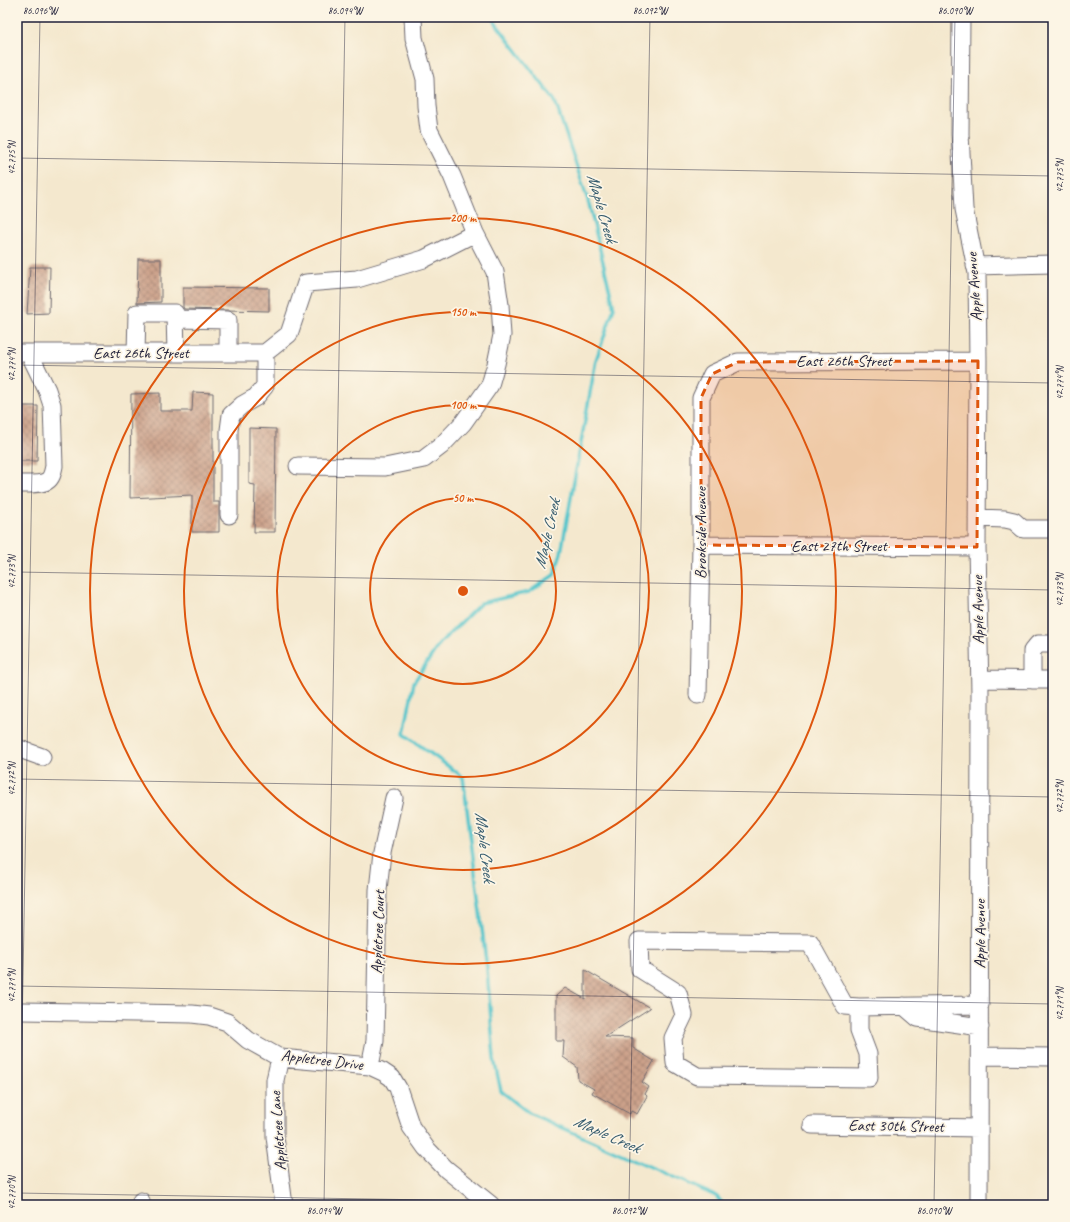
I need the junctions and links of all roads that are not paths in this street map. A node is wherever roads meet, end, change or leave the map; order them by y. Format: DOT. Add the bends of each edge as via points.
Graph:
graph roads {
  1 [pos="413,17"];
  2 [pos="961,17"];
  3 [pos="475,233"];
  4 [pos="1053,264"];
  5 [pos="975,266"];
  6 [pos="176,319"];
  7 [pos="23,353"];
  8 [pos="136,353"];
  9 [pos="176,353"];
  10 [pos="228,353"];
  11 [pos="265,353"];
  12 [pos="978,361"];
  13 [pos="712,374"];
  14 [pos="298,466"];
  15 [pos="17,484"];
  16 [pos="229,515"];
  17 [pos="977,518"];
  18 [pos="1053,529"];
  19 [pos="701,545"];
  20 [pos="977,547"];
  21 [pos="1053,644"];
  22 [pos="980,679"];
  23 [pos="1032,680"];
  24 [pos="1053,680"];
  25 [pos="698,695"];
  26 [pos="17,748"];
  27 [pos="42,757"];
  28 [pos="394,798"];
  29 [pos="980,1005"];
  30 [pos="904,1006"];
  31 [pos="859,1007"];
  32 [pos="23,1011"];
  33 [pos="980,1027"];
  34 [pos="980,1056"];
  35 [pos="1053,1057"];
  36 [pos="280,1058"];
  37 [pos="370,1066"];
  38 [pos="812,1125"];
  39 [pos="979,1128"];
  40 [pos="284,1205"];
  41 [pos="491,1205"];
  42 [pos="979,1205"];
  1 -- 3 [label="street" via="414,38 425,80 429,130 452,176"];
  2 -- 5 [label="street, Apple Avenue" via="960,134 964,209"];
  3 -- 11 [label="street" via="424,259 372,275 357,279 306,283 289,334"];
  3 -- 14 [label="street" via="495,272 502,335 490,385 463,423 424,459 385,467"];
  4 -- 5 [label="street"];
  5 -- 12 [label="street, Apple Avenue"];
  6 -- 8 [label="street" via="175,313 137,313"];
  6 -- 9 [label="street"];
  6 -- 10 [label="street" via="228,320"];
  7 -- 8 [label="street, East 26th Street"];
  7 -- 15 [label="street" via="47,390 52,404 54,466 53,475 47,481"];
  8 -- 9 [label="street, East 26th Street"];
  9 -- 10 [label="street, East 26th Street"];
  10 -- 11 [label="street, East 26th Street"];
  11 -- 16 [label="street" via="265,386 256,397 231,415"];
  12 -- 13 [label="street, East 26th Street" via="738,362"];
  12 -- 17 [label="street, Apple Avenue"];
  13 -- 19 [label="street, Brookside Avenue" via="701,398"];
  17 -- 18 [label="street" via="1005,519 1023,529"];
  17 -- 20 [label="street, Apple Avenue"];
  19 -- 20 [label="street, East 27th Street"];
  19 -- 25 [label="street, Brookside Avenue"];
  20 -- 22 [label="street, Apple Avenue"];
  21 -- 23 [label="street" via="1038,644 1032,650"];
  22 -- 23 [label="street"];
  22 -- 29 [label="street, Apple Avenue"];
  23 -- 24 [label="street"];
  26 -- 27 [label="street"];
  28 -- 37 [label="street, Appletree Court" via="382,853 378,890 375,1041"];
  29 -- 30 [label="street"];
  29 -- 33 [label="street, Apple Avenue"];
  30 -- 31 [label="street"];
  30 -- 33 [label="street" via="918,1018"];
  31 -- 31 [label="street" via="845,1006 810,943 639,942 640,969 678,993 684,1015 673,1038 675,1063 697,1076 869,1078 868,1054 858,1030"];
  32 -- 36 [label="street, Appletree Drive" via="209,1016 227,1022 248,1040"];
  33 -- 34 [label="street, Apple Avenue"];
  34 -- 35 [label="street"];
  34 -- 39 [label="street, Apple Avenue"];
  36 -- 37 [label="street, Appletree Drive"];
  36 -- 40 [label="street, Appletree Lane" via="275,1080 275,1137"];
  37 -- 41 [label="street, Appletree Drive" via="392,1078 412,1127 426,1148 446,1169"];
  38 -- 39 [label="street, East 30th Street"];
  39 -- 42 [label="street, Apple Avenue"];
}
